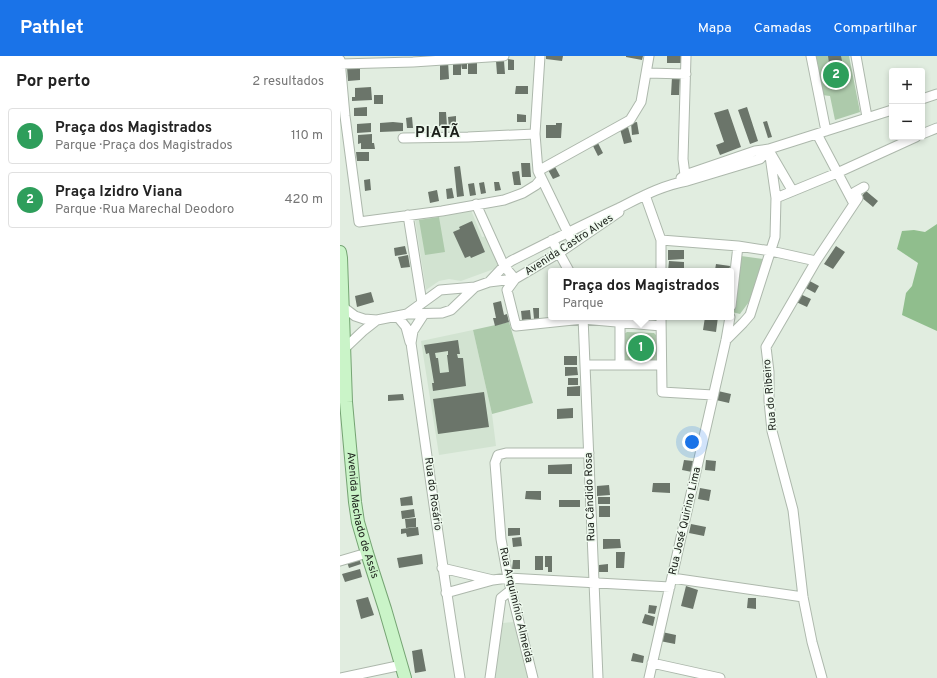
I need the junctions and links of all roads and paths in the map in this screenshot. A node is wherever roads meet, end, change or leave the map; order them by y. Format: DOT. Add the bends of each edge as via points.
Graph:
graph roads {
  1 [pos="504,56"];
  2 [pos="540,56"];
  3 [pos="649,56"];
  4 [pos="686,56"];
  5 [pos="811,56"];
  6 [pos="856,56"];
  7 [pos="413,59"];
  8 [pos="340,60"];
  9 [pos="340,64"];
  10 [pos="647,73"];
  11 [pos="686,74"];
  12 [pos="937,94"];
  13 [pos="925,98"];
  14 [pos="889,111"];
  15 [pos="867,117"];
  16 [pos="937,128"];
  17 [pos="822,133"];
  18 [pos="925,133"];
  19 [pos="535,134"];
  20 [pos="403,138"];
  21 [pos="909,140"];
  22 [pos="768,150"];
  23 [pos="837,173"];
  24 [pos="539,175"];
  25 [pos="686,178"];
  26 [pos="864,187"];
  27 [pos="792,190"];
  28 [pos="645,195"];
  29 [pos="776,198"];
  30 [pos="854,204"];
  31 [pos="478,208"];
  32 [pos="408,216"];
  33 [pos="568,232"];
  34 [pos="552,240"];
  35 [pos="661,240"];
  36 [pos="574,243"];
  37 [pos="738,246"];
  38 [pos="771,251"];
  39 [pos="559,252"];
  40 [pos="340,256"];
  41 [pos="816,260"];
  42 [pos="504,266"];
  43 [pos="568,268"];
  44 [pos="661,268"];
  45 [pos="515,279"];
  46 [pos="734,280"];
  47 [pos="489,282"];
  48 [pos="475,287"];
  49 [pos="454,288"];
  50 [pos="507,290"];
  51 [pos="424,301"];
  52 [pos="459,304"];
  53 [pos="428,313"];
  54 [pos="347,314"];
  55 [pos="407,314"];
  56 [pos="397,316"];
  57 [pos="377,320"];
  58 [pos="566,320"];
  59 [pos="583,320"];
  60 [pos="598,320"];
  61 [pos="730,320"];
  62 [pos="732,320"];
  63 [pos="661,321"];
  64 [pos="620,323"];
  65 [pos="743,323"];
  66 [pos="363,331"];
  67 [pos="344,333"];
  68 [pos="726,340"];
  69 [pos="411,343"];
  70 [pos="344,349"];
  71 [pos="620,364"];
  72 [pos="586,365"];
  73 [pos="661,365"];
  74 [pos="713,395"];
  75 [pos="589,453"];
  76 [pos="367,553"];
  77 [pos="340,561"];
  78 [pos="442,568"];
  79 [pos="508,578"];
  80 [pos="493,580"];
  81 [pos="671,582"];
  82 [pos="594,583"];
  83 [pos="511,590"];
  84 [pos="446,593"];
  85 [pos="803,597"];
  86 [pos="652,663"];
  87 [pos="402,665"];
  88 [pos="708,677"];
  89 [pos="341,678"];
  90 [pos="405,678"];
  91 [pos="460,678"];
  92 [pos="490,678"];
  93 [pos="533,678"];
  94 [pos="598,678"];
  95 [pos="649,678"];
  96 [pos="720,678"];
  97 [pos="822,678"];
  1 -- 7 [label="street"];
  2 -- 19 [label="street"];
  3 -- 10 [label="street"];
  4 -- 11 [label="street"];
  5 -- 17 [label="street"];
  6 -- 15 [label="street"];
  7 -- 9 [label="street"];
  8 -- 9 [label="street"];
  9 -- 32 [label="street" via="359,222"];
  10 -- 11 [label="street"];
  10 -- 24 [label="street" via="641,102 630,120"];
  11 -- 25 [label="street" via="683,159"];
  12 -- 13 [label="street"];
  14 -- 15 [label="street, Avenida Castro Alves"];
  15 -- 17 [label="street, Avenida Castro Alves"];
  16 -- 18 [label="street"];
  17 -- 22 [label="street, Avenida Castro Alves"];
  17 -- 23 [label="street"];
  19 -- 20 [label="street"];
  19 -- 24 [label="street"];
  21 -- 23 [label="street"];
  22 -- 25 [label="street, Avenida Castro Alves" via="755,151"];
  22 -- 27 [label="street"];
  22 -- 29 [label="street"];
  23 -- 27 [label="street"];
  23 -- 30 [label="street"];
  24 -- 31 [label="street" via="536,185 523,193"];
  24 -- 33 [label="street"];
  25 -- 28 [label="street, Avenida Castro Alves"];
  26 -- 30 [label="street, Rua do Ribeiro" via="855,192 858,198"];
  27 -- 29 [label="street"];
  28 -- 33 [label="street, Avenida Castro Alves"];
  28 -- 35 [label="street"];
  28 -- 36 [label="street, Avenida Castro Alves"];
  29 -- 38 [label="street" via="775,237"];
  30 -- 41 [label="street, Rua do Ribeiro"];
  31 -- 32 [label="street"];
  31 -- 42 [label="street"];
  32 -- 51 [label="street"];
  33 -- 34 [label="street, Avenida Castro Alves"];
  33 -- 36 [label="street"];
  34 -- 39 [label="street"];
  34 -- 42 [label="street, Avenida Castro Alves"];
  35 -- 37 [label="street"];
  35 -- 44 [label="street"];
  36 -- 39 [label="street, Avenida Castro Alves"];
  37 -- 38 [label="street"];
  37 -- 46 [label="street"];
  38 -- 41 [label="street"];
  38 -- 65 [label="street" via="750,314"];
  39 -- 43 [label="street"];
  39 -- 45 [label="street, Avenida Castro Alves"];
  40 -- 54 [label="main road, Avenida Machado de Assis"];
  41 -- 85 [label="street, Rua do Ribeiro" via="766,347 772,431 793,510"];
  42 -- 45 [label="street"];
  42 -- 47 [label="street, Avenida Castro Alves"];
  45 -- 47 [label="street, Avenida Castro Alves"];
  45 -- 50 [label="street"];
  47 -- 48 [label="street, Avenida Castro Alves"];
  47 -- 50 [label="street"];
  48 -- 49 [label="street, Avenida Castro Alves"];
  48 -- 52 [label="street, Avenida Castro Alves"];
  49 -- 51 [label="street, Avenida Castro Alves" via="440,290"];
  49 -- 52 [label="street" via="460,294"];
  50 -- 58 [label="street" via="516,326"];
  51 -- 53 [label="street"];
  51 -- 55 [label="street, Avenida Castro Alves"];
  52 -- 53 [label="street, Avenida Castro Alves" via="442,313"];
  53 -- 55 [label="street, Avenida Castro Alves"];
  53 -- 69 [label="street, Rua do Rosário" via="413,331"];
  54 -- 57 [label="street"];
  54 -- 67 [label="main road, Avenida Machado de Assis"];
  55 -- 56 [label="street, Avenida Castro Alves"];
  56 -- 57 [label="street, Avenida Castro Alves"];
  56 -- 69 [label="street" via="406,327"];
  57 -- 66 [label="street"];
  59 -- 72 [label="street, Rua Cândido Rosa"];
  60 -- 64 [label="street"];
  61 -- 68 [label="street, Rua José Quirino Lima"];
  62 -- 65 [label="street" via="735,323"];
  63 -- 64 [label="street"];
  63 -- 73 [label="street"];
  64 -- 71 [label="street"];
  65 -- 68 [label="street"];
  66 -- 67 [label="street" via="352,335"];
  66 -- 70 [label="street"];
  67 -- 70 [label="main road, Avenida Machado de Assis"];
  68 -- 74 [label="street, Rua José Quirino Lima"];
  69 -- 78 [label="street, Rua do Rosário"];
  70 -- 76 [label="main road, Avenida Machado de Assis" via="355,502"];
  71 -- 72 [label="street"];
  71 -- 73 [label="street"];
  72 -- 75 [label="street, Rua Cândido Rosa"];
  73 -- 74 [label="street" via="662,392"];
  74 -- 81 [label="street, Rua José Quirino Lima"];
  75 -- 79 [label="street, Rua Arquimínio Almeida" via="498,455 495,463 501,539"];
  75 -- 82 [label="street, Rua Cândido Rosa"];
  76 -- 77 [label="street"];
  76 -- 87 [label="main road, Avenida Machado de Assis"];
  78 -- 80 [label="street"];
  78 -- 84 [label="street, Rua do Rosário"];
  79 -- 80 [label="street"];
  79 -- 82 [label="street"];
  79 -- 83 [label="street, Rua Arquimínio Almeida"];
  80 -- 84 [label="street"];
  81 -- 82 [label="street"];
  81 -- 85 [label="street"];
  81 -- 86 [label="street, Rua José Quirino Lima"];
  82 -- 94 [label="street, Rua Cândido Rosa"];
  83 -- 92 [label="street" via="501,598"];
  83 -- 93 [label="street, Rua Arquimínio Almeida"];
  84 -- 91 [label="street, Rua do Rosário"];
  85 -- 97 [label="street, Rua do Ribeiro"];
  86 -- 88 [label="street"];
  86 -- 95 [label="street, Rua José Quirino Lima"];
  87 -- 89 [label="street"];
  87 -- 90 [label="main road, Avenida Machado de Assis"];
  88 -- 96 [label="street"];
}
